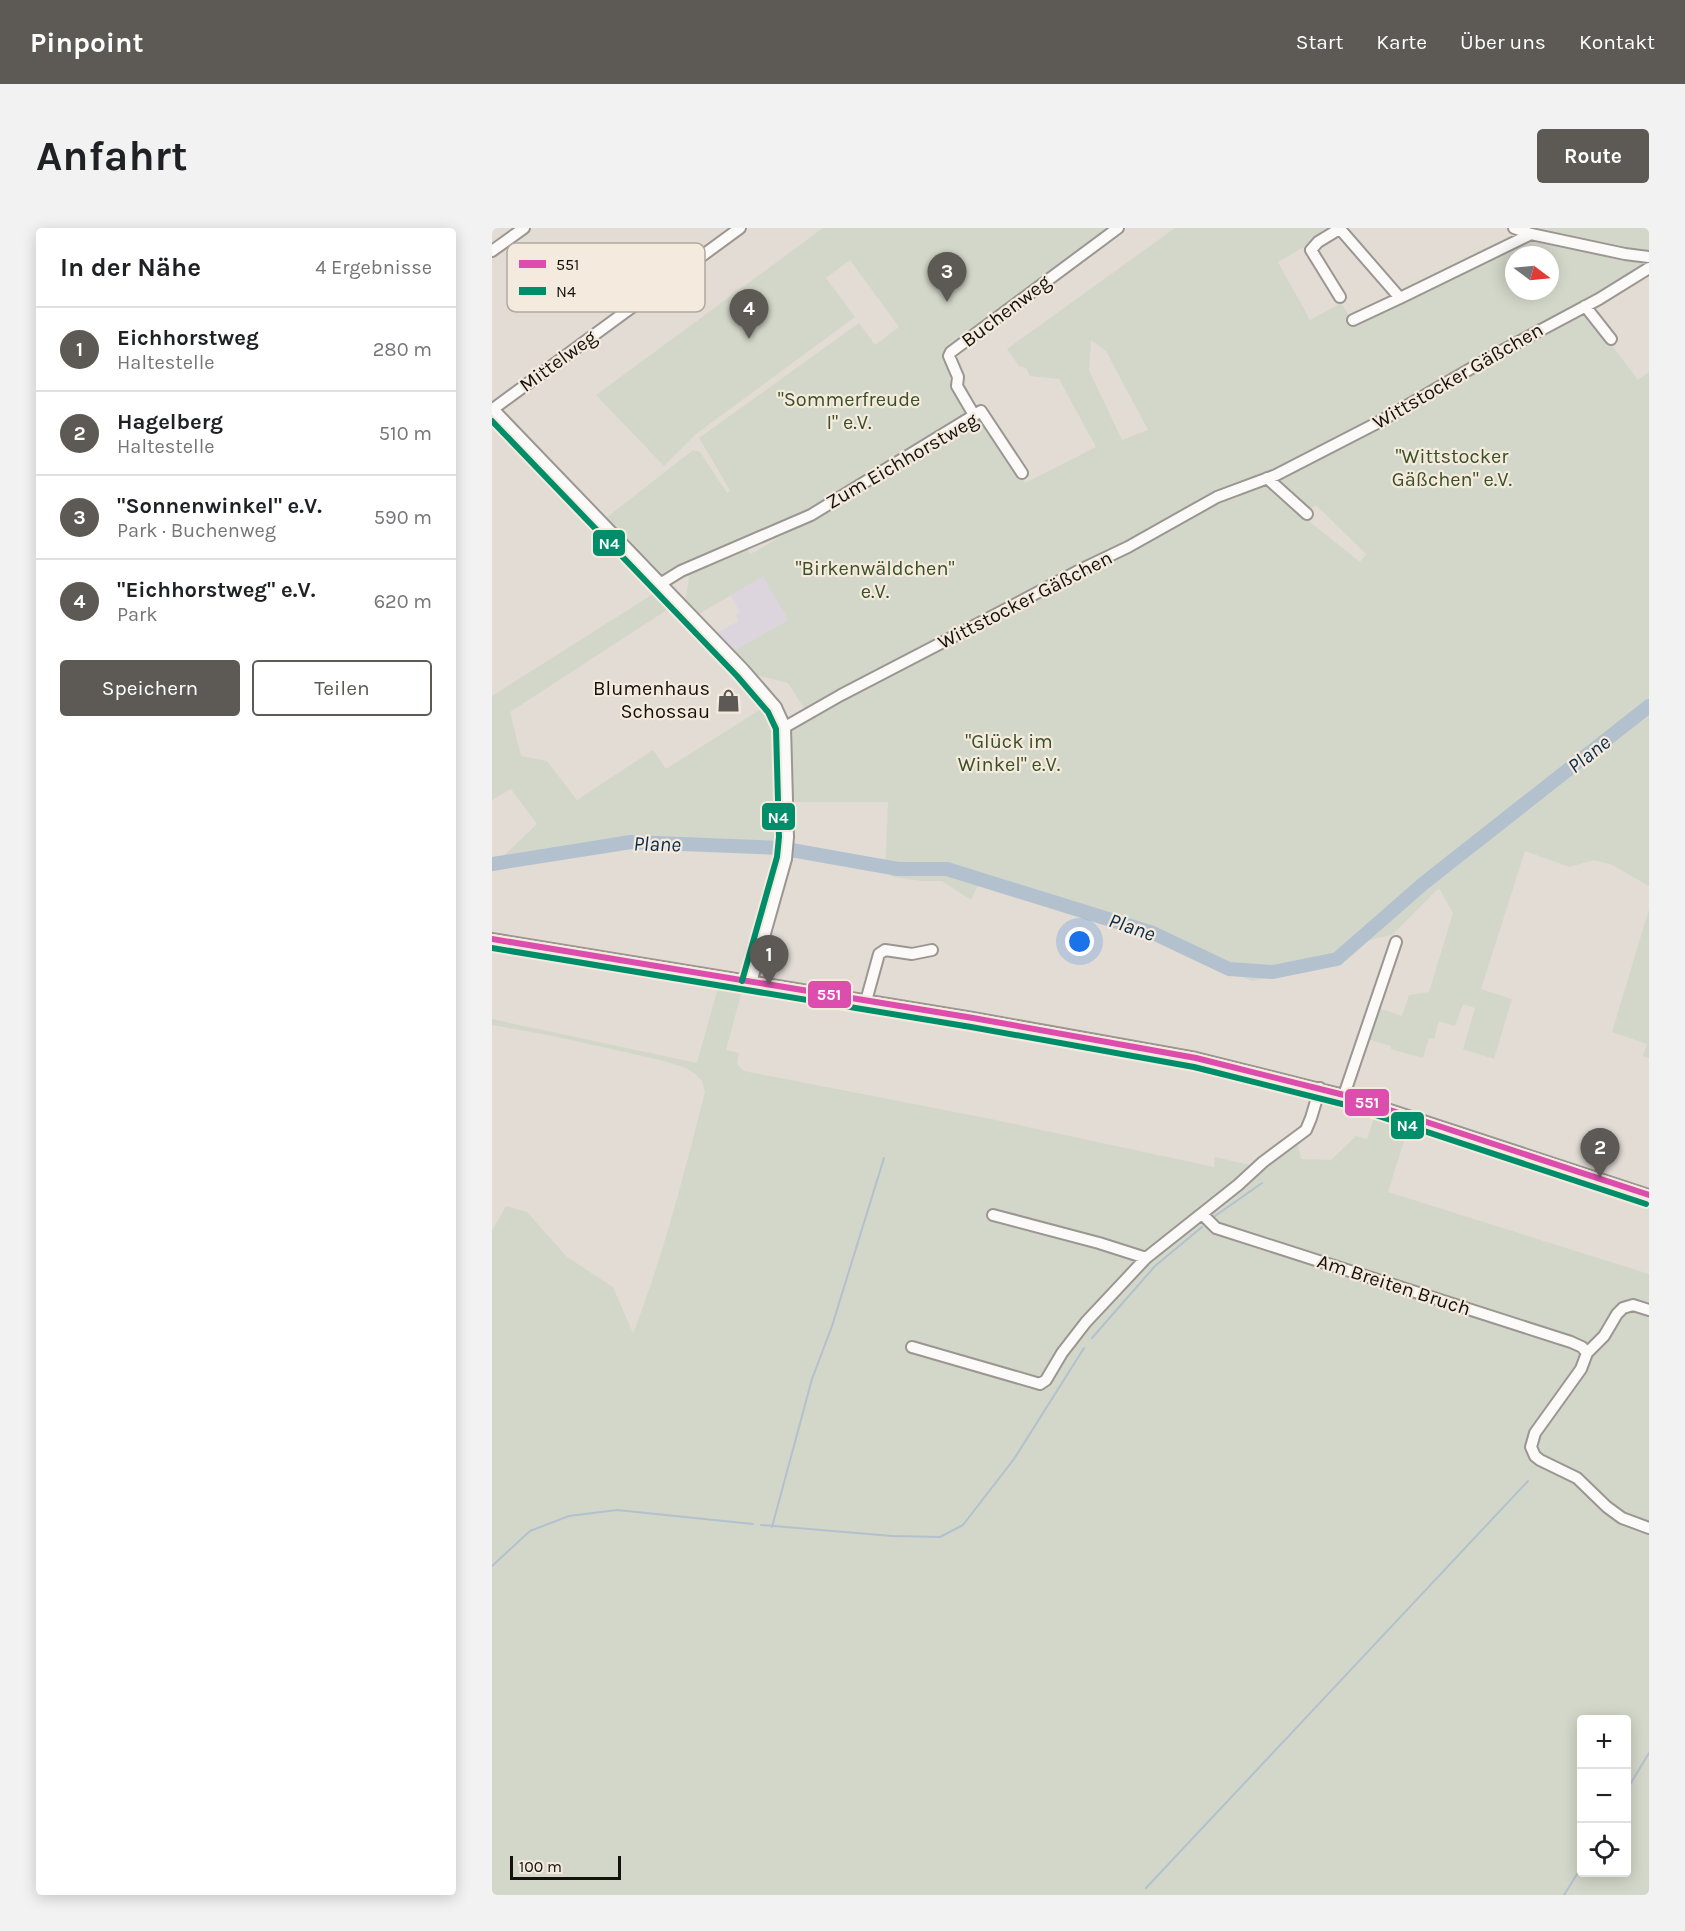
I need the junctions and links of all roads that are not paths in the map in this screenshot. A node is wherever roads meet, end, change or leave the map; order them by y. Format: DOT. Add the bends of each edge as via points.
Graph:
graph roads {
  1 [pos="524,228"];
  2 [pos="740,228"];
  3 [pos="1118,228"];
  4 [pos="1514,228"];
  5 [pos="1340,229"];
  6 [pos="1531,234"];
  7 [pos="492,252"];
  8 [pos="705,254"];
  9 [pos="1649,257"];
  10 [pos="1649,268"];
  11 [pos="1340,297"];
  12 [pos="1400,298"];
  13 [pos="1585,306"];
  14 [pos="625,312"];
  15 [pos="1353,320"];
  16 [pos="1611,339"];
  17 [pos="492,409"];
  18 [pos="974,415"];
  19 [pos="1022,473"];
  20 [pos="1267,478"];
  21 [pos="1307,514"];
  22 [pos="660,584"];
  23 [pos="785,727"];
  24 [pos="492,939"];
  25 [pos="1396,942"];
  26 [pos="932,950"];
  27 [pos="751,983"];
  28 [pos="866,1001"];
  29 [pos="1320,1088"];
  30 [pos="1344,1095"];
  31 [pos="1649,1195"];
  32 [pos="1202,1214"];
  33 [pos="993,1215"];
  34 [pos="1146,1258"];
  35 [pos="1649,1310"];
  36 [pos="912,1347"];
  37 [pos="1587,1353"];
  38 [pos="1649,1528"];
  1 -- 7 [label="street"];
  2 -- 8 [label="street, Mittelweg"];
  3 -- 18 [label="street, Buchenweg" via="951,352 957,386"];
  4 -- 6 [label="street"];
  5 -- 11 [label="street" via="1311,250"];
  5 -- 12 [label="street"];
  6 -- 9 [label="street"];
  6 -- 12 [label="street"];
  10 -- 13 [label="street, Wittstocker Gäßchen"];
  12 -- 15 [label="street"];
  13 -- 16 [label="street"];
  13 -- 20 [label="street, Wittstocker Gäßchen" via="1377,423"];
  14 -- 17 [label="street, Mittelweg"];
  17 -- 22 [label="street"];
  18 -- 19 [label="street, Zum Eichhorstweg" via="981,411"];
  18 -- 22 [label="street, Zum Eichhorstweg" via="811,515 681,571"];
  20 -- 21 [label="street"];
  20 -- 23 [label="street, Wittstocker Gäßchen" via="1217,497 1128,548"];
  22 -- 23 [label="street" via="767,695"];
  23 -- 27 [label="street" via="786,859"];
  24 -- 27 [label="street"];
  25 -- 30 [label="street"];
  26 -- 28 [label="street" via="912,954 885,950 879,954"];
  27 -- 28 [label="street"];
  28 -- 29 [label="street" via="1169,1052"];
  29 -- 30 [label="street"];
  29 -- 32 [label="street" via="1306,1130"];
  30 -- 31 [label="street"];
  32 -- 34 [label="street"];
  32 -- 37 [label="street, Am Breiten Bruch" via="1215,1228 1571,1342"];
  33 -- 34 [label="street"];
  34 -- 36 [label="street" via="1080,1329 1040,1384"];
  35 -- 37 [label="street" via="1633,1305 1623,1308"];
  37 -- 38 [label="street" via="1581,1369 1535,1434 1531,1447 1540,1460 1577,1478 1622,1518"];
}
